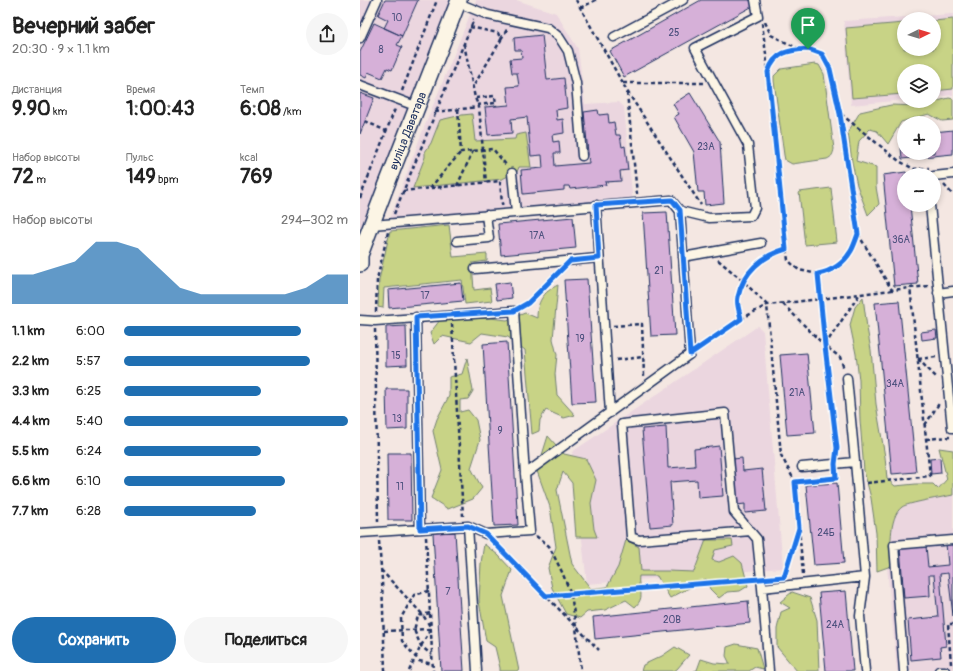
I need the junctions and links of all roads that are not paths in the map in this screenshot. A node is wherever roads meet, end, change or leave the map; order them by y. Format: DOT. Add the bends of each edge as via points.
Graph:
graph roads {
  1 [pos="377,0"];
  2 [pos="683,0"];
  3 [pos="755,0"];
  4 [pos="456,1"];
  5 [pos="614,37"];
  6 [pos="360,38"];
  7 [pos="360,85"];
  8 [pos="418,107"];
  9 [pos="582,156"];
  10 [pos="512,173"];
  11 [pos="953,174"];
  12 [pos="941,175"];
  13 [pos="596,205"];
  14 [pos="680,210"];
  15 [pos="516,212"];
  16 [pos="931,212"];
  17 [pos="486,215"];
  18 [pos="372,225"];
  19 [pos="457,241"];
  20 [pos="761,243"];
  21 [pos="360,255"];
  22 [pos="684,257"];
  23 [pos="599,258"];
  24 [pos="360,264"];
  25 [pos="475,269"];
  26 [pos="953,292"];
  27 [pos="938,293"];
  28 [pos="416,317"];
  29 [pos="360,320"];
  30 [pos="848,378"];
  31 [pos="610,413"];
  32 [pos="953,428"];
  33 [pos="856,462"];
  34 [pos="802,467"];
  35 [pos="525,474"];
  36 [pos="466,527"];
  37 [pos="423,529"];
  38 [pos="751,532"];
  39 [pos="360,533"];
  40 [pos="953,540"];
  41 [pos="865,577"];
  42 [pos="762,588"];
  43 [pos="945,670"];
  44 [pos="478,671"];
  45 [pos="769,671"];
  46 [pos="865,671"];
  47 [pos="904,671"];
  48 [pos="939,671"];
  1 -- 6 [label="lane"];
  2 -- 5 [label="lane"];
  3 -- 14 [label="lane" via="758,16 695,48 748,145 755,208 751,216 709,218"];
  4 -- 8 [label="street, вуліца Даватара"];
  4 -- 9 [label="lane" via="488,16 548,28 559,37 568,51 576,83"];
  7 -- 8 [label="lane"];
  8 -- 18 [label="street, вуліца Даватара"];
  10 -- 15 [label="lane"];
  11 -- 12 [label="lane"];
  13 -- 14 [label="lane" via="672,200"];
  13 -- 15 [label="lane"];
  13 -- 23 [label="lane"];
  14 -- 22 [label="lane"];
  15 -- 17 [label="lane"];
  16 -- 27 [label="lane"];
  17 -- 18 [label="lane"];
  17 -- 19 [label="lane" via="489,238"];
  18 -- 21 [label="street, вуліца Даватара"];
  20 -- 22 [label="lane"];
  21 -- 24 [label="street, вуліца Даватара"];
  22 -- 31 [label="lane" via="690,354"];
  23 -- 25 [label="lane"];
  23 -- 31 [label="lane"];
  26 -- 27 [label="lane"];
  27 -- 32 [label="lane"];
  28 -- 29 [label="lane"];
  28 -- 35 [label="lane" via="514,311"];
  28 -- 37 [label="lane"];
  30 -- 33 [label="lane"];
  31 -- 35 [label="lane"];
  33 -- 34 [label="lane"];
  33 -- 41 [label="lane"];
  35 -- 36 [label="lane" via="530,531 486,534"];
  36 -- 37 [label="lane"];
  36 -- 44 [label="lane"];
  37 -- 39 [label="lane"];
  38 -- 38 [label="lane" via="734,512 725,414 622,424 631,536 639,540"];
  38 -- 42 [label="lane" via="757,539"];
  40 -- 47 [label="lane" via="894,545"];
  41 -- 42 [label="lane"];
  41 -- 46 [label="lane" via="860,616"];
  42 -- 45 [label="lane"];
  43 -- 48 [label="lane"];
}
